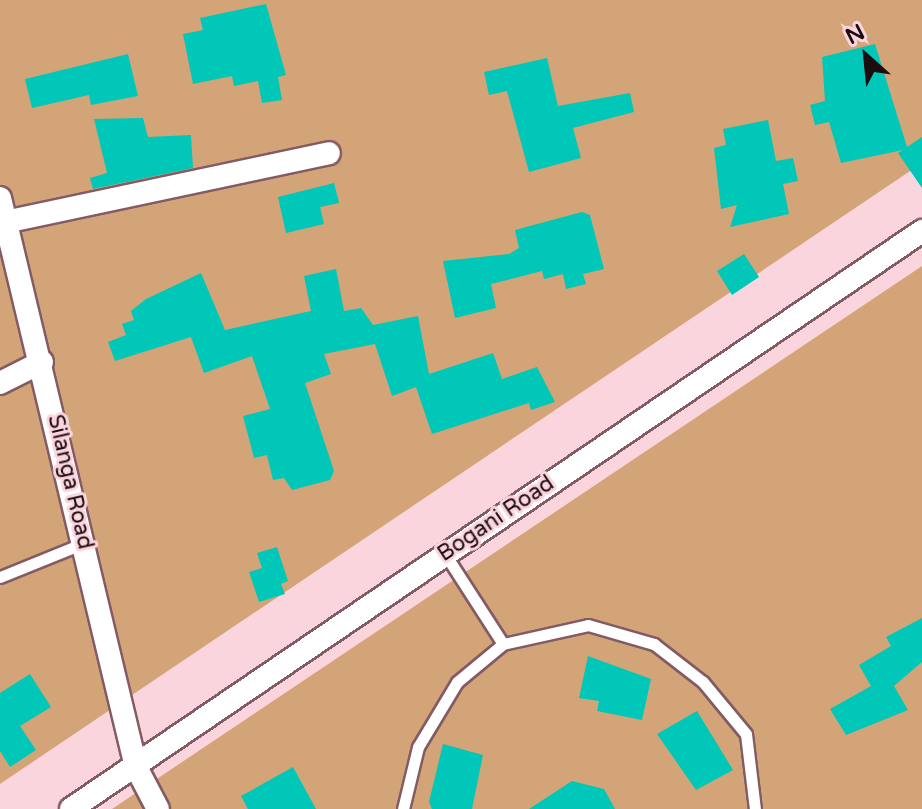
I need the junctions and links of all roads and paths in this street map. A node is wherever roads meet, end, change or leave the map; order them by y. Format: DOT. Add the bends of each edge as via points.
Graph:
graph roads {
  1 [pos="329,153"];
  2 [pos="0,198"];
  3 [pos="5,222"];
  4 [pos="922,231"];
  5 [pos="42,362"];
  6 [pos="0,383"];
  7 [pos="84,543"];
  8 [pos="445,553"];
  9 [pos="0,577"];
  10 [pos="503,644"];
  11 [pos="136,767"];
  12 [pos="71,809"];
  13 [pos="158,809"];
  14 [pos="403,809"];
  15 [pos="755,809"];
  1 -- 3 [label="street"];
  2 -- 3 [label="street, Silanga Road"];
  3 -- 5 [label="street, Silanga Road"];
  4 -- 8 [label="street, Bogani Road"];
  5 -- 6 [label="street"];
  5 -- 7 [label="street, Silanga Road"];
  7 -- 9 [label="lane"];
  7 -- 11 [label="street, Silanga Road"];
  8 -- 10 [label="lane"];
  8 -- 11 [label="street, Bogani Road"];
  10 -- 14 [label="lane" via="457,682 418,747"];
  10 -- 15 [label="lane" via="588,625 654,644 703,682 746,734"];
  11 -- 12 [label="street, Bogani Road"];
  11 -- 13 [label="street, Silanga Road"];
}
